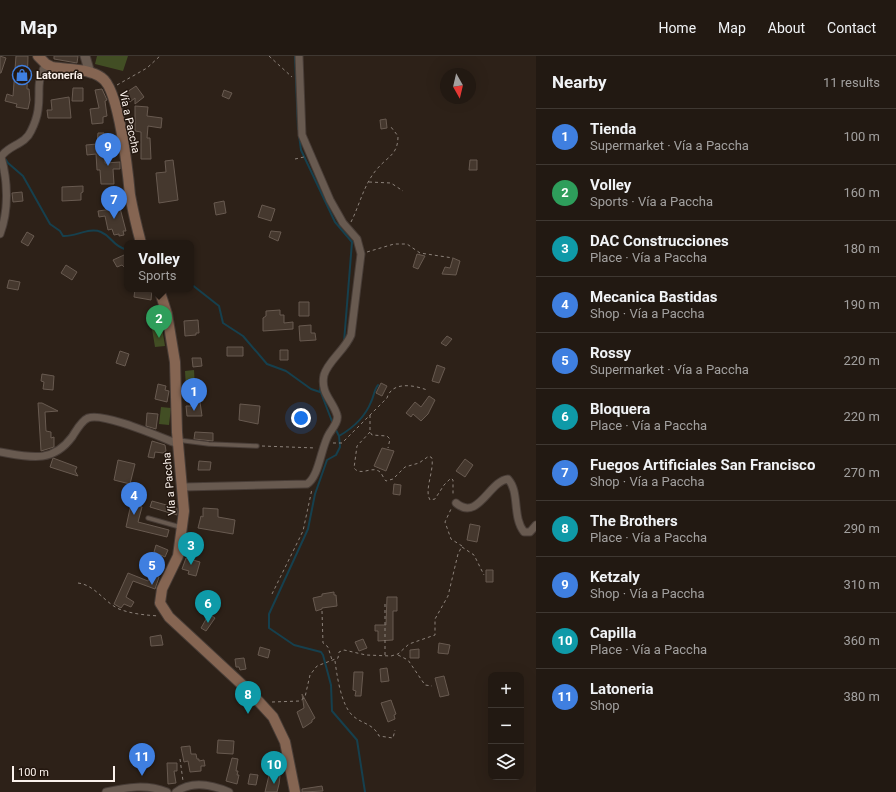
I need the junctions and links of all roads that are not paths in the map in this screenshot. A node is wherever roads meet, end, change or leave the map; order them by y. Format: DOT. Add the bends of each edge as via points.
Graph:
graph roads {
  1 [pos="38,56"];
  2 [pos="85,56"];
  3 [pos="299,56"];
  4 [pos="46,64"];
  5 [pos="90,73"];
  6 [pos="2,155"];
  7 [pos="0,234"];
  8 [pos="140,240"];
  9 [pos="160,292"];
  10 [pos="178,442"];
  11 [pos="257,446"];
  12 [pos="0,452"];
  13 [pos="183,487"];
  14 [pos="456,503"];
  15 [pos="148,518"];
  16 [pos="536,525"];
  17 [pos="183,528"];
  18 [pos="106,792"];
  19 [pos="167,792"];
  20 [pos="176,792"];
  21 [pos="229,792"];
  22 [pos="295,792"];
  1 -- 4 [label="main road, Vía a Paccha"];
  2 -- 5 [label="street"];
  3 -- 13 [label="street" via="302,136 330,200 342,223 357,239 361,254 351,335 324,375 324,388 338,416 327,437 313,479 307,484"];
  4 -- 5 [label="main road, Vía a Paccha"];
  4 -- 6 [label="street" via="37,85 38,111 31,131 23,142"];
  5 -- 8 [label="main road, Vía a Paccha" via="106,80 110,90 121,130"];
  6 -- 7 [label="street" via="7,208"];
  9 -- 10 [label="main road, Vía a Paccha" via="167,314 175,362"];
  10 -- 11 [label="lane"];
  10 -- 12 [label="street" via="98,417 84,421 67,444 56,453 31,457"];
  10 -- 13 [label="main road, Vía a Paccha"];
  13 -- 17 [label="main road, Vía a Paccha"];
  14 -- 16 [label="street" via="466,508 474,507 499,483 508,479 512,484 522,530 530,532"];
  15 -- 17 [label="lane"];
  17 -- 22 [label="main road, Vía a Paccha" via="178,556 160,598 162,607 169,617 263,705 280,729 285,742"];
  18 -- 19 [label="street" via="143,786"];
  20 -- 21 [label="street" via="184,788 208,785"];
}
